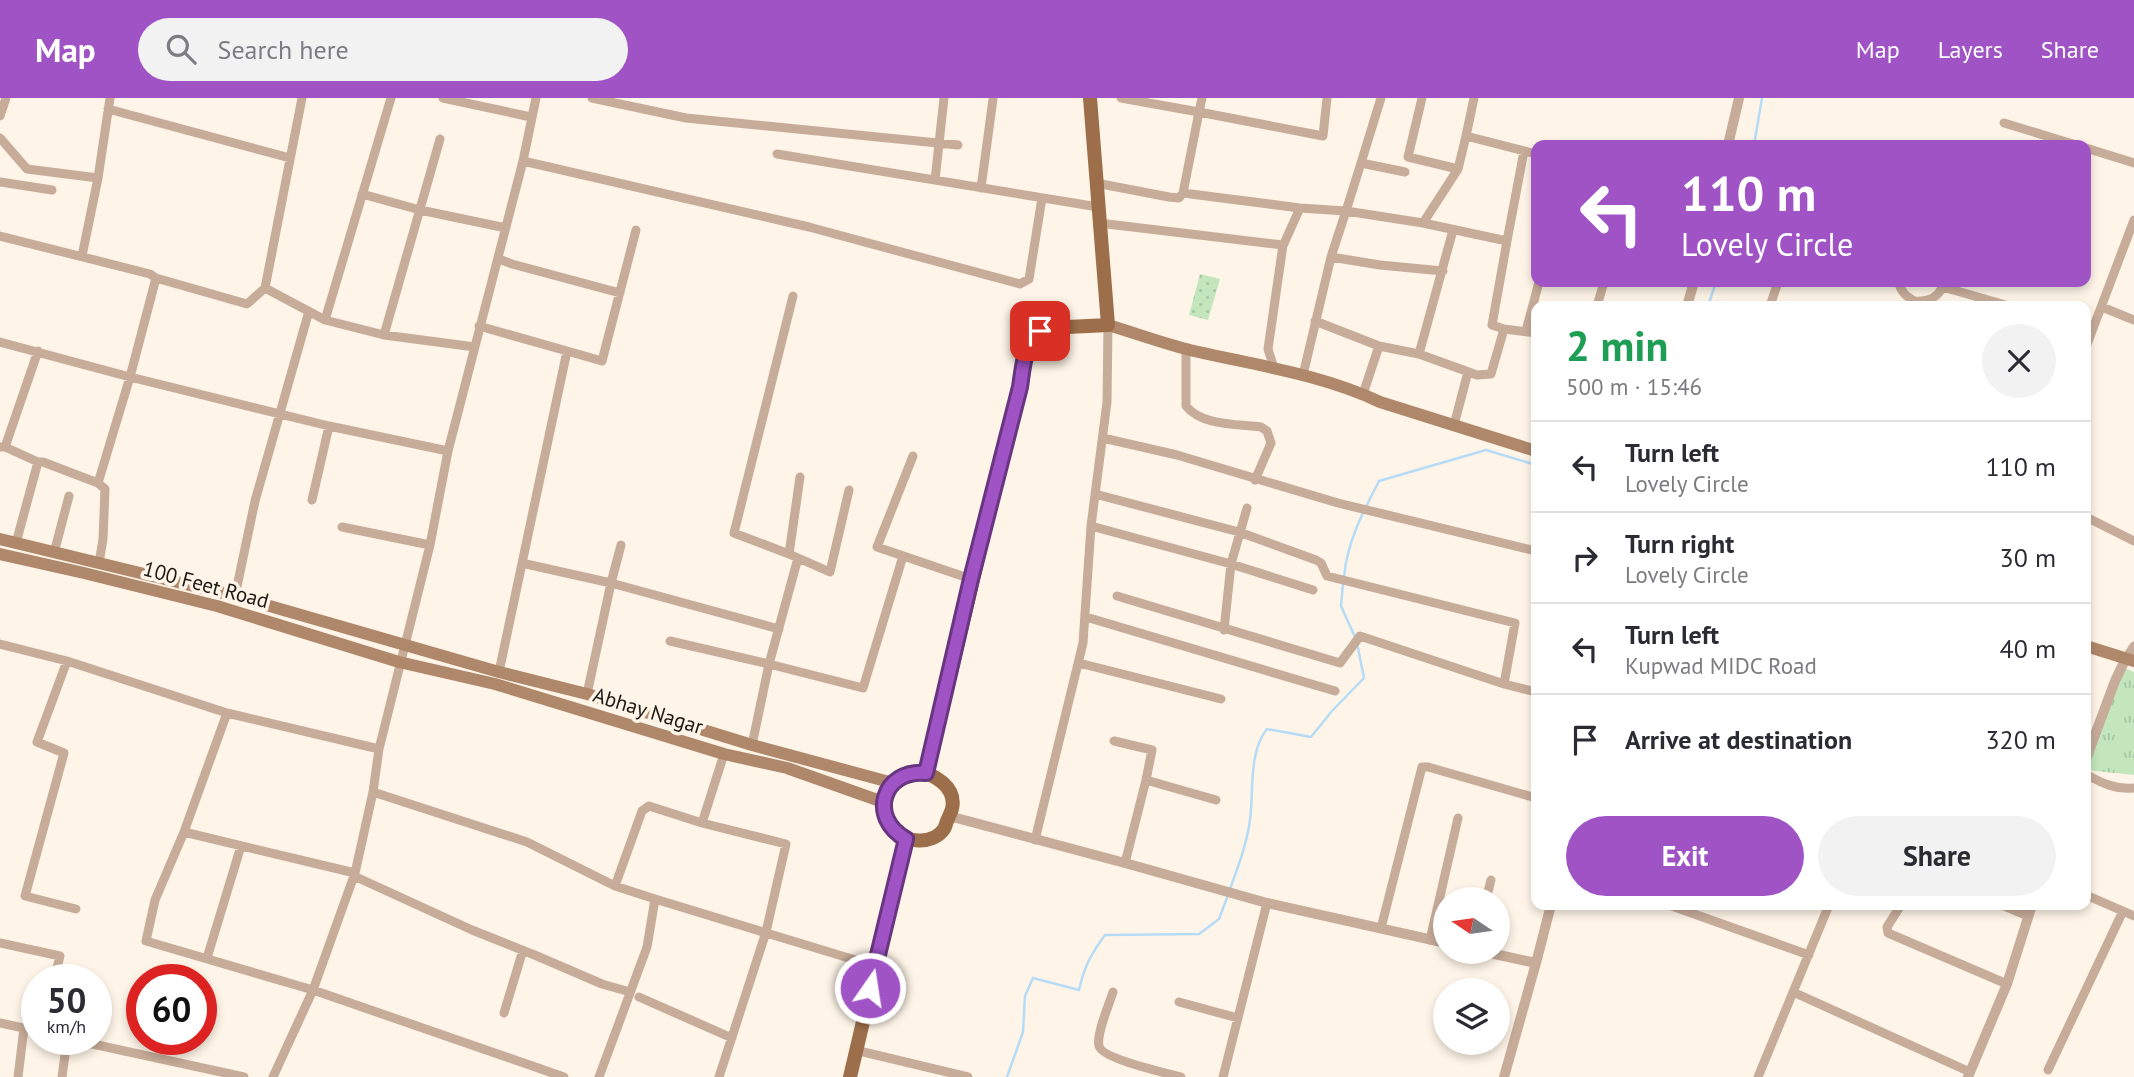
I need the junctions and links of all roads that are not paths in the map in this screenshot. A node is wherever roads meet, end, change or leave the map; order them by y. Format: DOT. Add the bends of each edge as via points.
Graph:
graph roads {
  1 [pos="6,98"];
  2 [pos="110,98"];
  3 [pos="302,98"];
  4 [pos="391,98"];
  5 [pos="443,98"];
  6 [pos="536,98"];
  7 [pos="944,98"];
  8 [pos="1090,98"];
  9 [pos="1121,98"];
  10 [pos="1202,98"];
  11 [pos="1327,98"];
  12 [pos="1381,98"];
  13 [pos="1422,98"];
  14 [pos="1474,98"];
  15 [pos="1739,98"];
  16 [pos="598,99"];
  17 [pos="993,99"];
  18 [pos="637,103"];
  19 [pos="108,109"];
  20 [pos="1199,112"];
  21 [pos="0,116"];
  22 [pos="531,117"];
  23 [pos="2004,123"];
  24 [pos="1466,136"];
  25 [pos="0,138"];
  26 [pos="440,139"];
  27 [pos="1729,140"];
  28 [pos="2060,140"];
  29 [pos="939,143"];
  30 [pos="958,145"];
  31 [pos="2091,150"];
  32 [pos="1524,151"];
  33 [pos="1531,153"];
  34 [pos="777,154"];
  35 [pos="290,158"];
  36 [pos="523,161"];
  37 [pos="1362,163"];
  38 [pos="2134,163"];
  39 [pos="1458,169"];
  40 [pos="1405,172"];
  41 [pos="98,178"];
  42 [pos="935,180"];
  43 [pos="0,182"];
  44 [pos="1096,183"];
  45 [pos="981,188"];
  46 [pos="52,190"];
  47 [pos="1184,193"];
  48 [pos="362,194"];
  49 [pos="1042,198"];
  50 [pos="1098,207"];
  51 [pos="1300,208"];
  52 [pos="420,210"];
  53 [pos="1346,211"];
  54 [pos="2134,220"];
  55 [pos="1099,223"];
  56 [pos="1423,223"];
  57 [pos="506,228"];
  58 [pos="636,230"];
  59 [pos="1453,230"];
  60 [pos="0,236"];
  61 [pos="1507,242"];
  62 [pos="1282,249"];
  63 [pos="82,256"];
  64 [pos="1331,257"];
  65 [pos="499,259"];
  66 [pos="1443,271"];
  67 [pos="156,278"];
  68 [pos="1900,287"];
  69 [pos="1943,287"];
  70 [pos="1950,287"];
  71 [pos="265,288"];
  72 [pos="620,293"];
  73 [pos="793,296"];
  74 [pos="1911,301"];
  75 [pos="1928,301"];
  76 [pos="1994,301"];
  77 [pos="2102,307"];
  78 [pos="309,311"];
  79 [pos="1531,312"];
  80 [pos="325,320"];
  81 [pos="2134,320"];
  82 [pos="1315,321"];
  83 [pos="1108,325"];
  84 [pos="480,326"];
  85 [pos="2091,326"];
  86 [pos="1504,329"];
  87 [pos="1526,331"];
  88 [pos="1531,332"];
  89 [pos="384,335"];
  90 [pos="0,342"];
  91 [pos="1379,346"];
  92 [pos="475,347"];
  93 [pos="1186,349"];
  94 [pos="38,351"];
  95 [pos="567,351"];
  96 [pos="1419,354"];
  97 [pos="1274,368"];
  98 [pos="1468,372"];
  99 [pos="1303,375"];
  100 [pos="130,377"];
  101 [pos="1363,394"];
  102 [pos="280,414"];
  103 [pos="1454,425"];
  104 [pos="329,426"];
  105 [pos="1103,438"];
  106 [pos="3,447"];
  107 [pos="1531,449"];
  108 [pos="448,451"];
  109 [pos="913,456"];
  110 [pos="38,462"];
  111 [pos="800,477"];
  112 [pos="1255,480"];
  113 [pos="97,483"];
  114 [pos="849,490"];
  115 [pos="1095,494"];
  116 [pos="69,496"];
  117 [pos="312,500"];
  118 [pos="1247,508"];
  119 [pos="2091,520"];
  120 [pos="1091,526"];
  121 [pos="342,527"];
  122 [pos="1239,532"];
  123 [pos="0,539"];
  124 [pos="2134,541"];
  125 [pos="16,543"];
  126 [pos="429,545"];
  127 [pos="621,545"];
  128 [pos="1531,550"];
  129 [pos="54,553"];
  130 [pos="0,554"];
  131 [pos="793,556"];
  132 [pos="903,556"];
  133 [pos="99,563"];
  134 [pos="526,564"];
  135 [pos="1231,564"];
  136 [pos="971,579"];
  137 [pos="611,583"];
  138 [pos="1312,590"];
  139 [pos="235,596"];
  140 [pos="1117,596"];
  141 [pos="1086,617"];
  142 [pos="779,629"];
  143 [pos="1224,630"];
  144 [pos="670,640"];
  145 [pos="404,644"];
  146 [pos="0,645"];
  147 [pos="2134,646"];
  148 [pos="2091,648"];
  149 [pos="2130,660"];
  150 [pos="67,661"];
  151 [pos="399,662"];
  152 [pos="1079,663"];
  153 [pos="769,664"];
  154 [pos="499,672"];
  155 [pos="1504,684"];
  156 [pos="1335,691"];
  157 [pos="1531,691"];
  158 [pos="587,694"];
  159 [pos="1221,699"];
  160 [pos="227,713"];
  161 [pos="1114,741"];
  162 [pos="752,745"];
  163 [pos="2091,746"];
  164 [pos="379,749"];
  165 [pos="724,754"];
  166 [pos="926,773"];
  167 [pos="2091,777"];
  168 [pos="1146,780"];
  169 [pos="893,783"];
  170 [pos="2134,788"];
  171 [pos="373,792"];
  172 [pos="1531,797"];
  173 [pos="1216,800"];
  174 [pos="883,802"];
  175 [pos="949,816"];
  176 [pos="1458,818"];
  177 [pos="702,823"];
  178 [pos="184,831"];
  179 [pos="906,839"];
  180 [pos="1035,840"];
  181 [pos="241,846"];
  182 [pos="1125,863"];
  183 [pos="355,875"];
  184 [pos="1491,880"];
  185 [pos="615,886"];
  186 [pos="1489,887"];
  187 [pos="2091,897"];
  188 [pos="655,899"];
  189 [pos="1266,903"];
  190 [pos="76,909"];
  191 [pos="1550,910"];
  192 [pos="1683,910"];
  193 [pos="1827,910"];
  194 [pos="1898,910"];
  195 [pos="2030,910"];
  196 [pos="2123,911"];
  197 [pos="2134,916"];
  198 [pos="1381,928"];
  199 [pos="766,932"];
  200 [pos="1430,940"];
  201 [pos="1433,941"];
  202 [pos="0,943"];
  203 [pos="523,950"];
  204 [pos="1808,954"];
  205 [pos="1510,957"];
  206 [pos="207,958"];
  207 [pos="1536,963"];
  208 [pos="58,964"];
  209 [pos="875,966"];
  210 [pos="2007,984"];
  211 [pos="313,990"];
  212 [pos="1113,992"];
  213 [pos="1793,992"];
  214 [pos="635,995"];
  215 [pos="1179,1002"];
  216 [pos="504,1013"];
  217 [pos="1238,1018"];
  218 [pos="0,1023"];
  219 [pos="21,1027"];
  220 [pos="732,1038"];
  221 [pos="112,1048"];
  222 [pos="855,1050"];
  223 [pos="21,1052"];
  224 [pos="65,1055"];
  225 [pos="2048,1070"];
  226 [pos="1969,1074"];
  227 [pos="18,1077"];
  228 [pos="62,1077"];
  229 [pos="244,1077"];
  230 [pos="273,1077"];
  231 [pos="564,1077"];
  232 [pos="599,1077"];
  233 [pos="719,1077"];
  234 [pos="849,1077"];
  235 [pos="968,1077"];
  236 [pos="1181,1077"];
  237 [pos="1223,1077"];
  238 [pos="1504,1077"];
  239 [pos="1758,1077"];
  1 -- 21 [label="street"];
  2 -- 19 [label="street"];
  3 -- 35 [label="street"];
  4 -- 48 [label="street"];
  5 -- 22 [label="street"];
  6 -- 22 [label="street"];
  7 -- 29 [label="street"];
  8 -- 44 [label="main road"];
  9 -- 20 [label="street"];
  10 -- 20 [label="street"];
  11 -- 20 [label="street" via="1324,136"];
  12 -- 37 [label="street"];
  13 -- 39 [label="street" via="1408,158"];
  14 -- 24 [label="street"];
  15 -- 27 [label="street"];
  16 -- 18 [label="street"];
  17 -- 45 [label="street"];
  18 -- 29 [label="street" via="686,118"];
  19 -- 35 [label="street"];
  19 -- 41 [label="street"];
  20 -- 47 [label="street"];
  22 -- 36 [label="street"];
  23 -- 28 [label="street"];
  24 -- 32 [label="street"];
  24 -- 39 [label="street"];
  25 -- 41 [label="street" via="27,169"];
  26 -- 52 [label="street"];
  29 -- 30 [label="street"];
  29 -- 42 [label="street"];
  31 -- 38 [label="street"];
  32 -- 33 [label="street"];
  32 -- 61 [label="street"];
  34 -- 42 [label="street"];
  35 -- 71 [label="street"];
  36 -- 49 [label="street" via="809,226 1020,284 1029,279"];
  36 -- 57 [label="street"];
  37 -- 40 [label="street"];
  37 -- 53 [label="street"];
  39 -- 56 [label="street"];
  41 -- 63 [label="street"];
  42 -- 45 [label="street"];
  43 -- 46 [label="street"];
  44 -- 47 [label="street" via="1169,197 1179,198"];
  44 -- 50 [label="main road"];
  45 -- 49 [label="street"];
  47 -- 51 [label="street"];
  48 -- 52 [label="street"];
  48 -- 80 [label="street"];
  49 -- 50 [label="street"];
  50 -- 55 [label="main road"];
  51 -- 53 [label="street"];
  51 -- 62 [label="street"];
  52 -- 57 [label="street"];
  52 -- 89 [label="street"];
  53 -- 56 [label="street"];
  53 -- 64 [label="street"];
  54 -- 77 [label="street"];
  55 -- 62 [label="street" via="1256,240 1283,245"];
  55 -- 83 [label="main road"];
  56 -- 59 [label="street"];
  57 -- 65 [label="street"];
  58 -- 72 [label="street"];
  59 -- 61 [label="street"];
  59 -- 66 [label="street"];
  60 -- 63 [label="street"];
  61 -- 86 [label="street" via="1492,325"];
  62 -- 97 [label="street" via="1268,349"];
  63 -- 67 [label="street"];
  64 -- 66 [label="street"];
  64 -- 82 [label="street"];
  65 -- 72 [label="street"];
  65 -- 84 [label="street"];
  66 -- 96 [label="street"];
  67 -- 71 [label="street" via="247,304"];
  67 -- 100 [label="street"];
  68 -- 74 [label="street"];
  69 -- 75 [label="street"];
  70 -- 76 [label="street"];
  71 -- 78 [label="street"];
  72 -- 95 [label="street" via="602,361"];
  73 -- 131 [label="street" via="734,533"];
  77 -- 81 [label="street"];
  77 -- 85 [label="street"];
  78 -- 80 [label="street"];
  78 -- 102 [label="street"];
  79 -- 87 [label="street"];
  80 -- 89 [label="street"];
  82 -- 91 [label="street"];
  82 -- 99 [label="street"];
  83 -- 93 [label="main road"];
  83 -- 105 [label="street"];
  83 -- 136 [label="main road" via="1048,328 1029,344"];
  84 -- 92 [label="street"];
  84 -- 95 [label="street"];
  86 -- 87 [label="street"];
  86 -- 98 [label="street" via="1490,374"];
  87 -- 88 [label="street"];
  89 -- 92 [label="street"];
  90 -- 94 [label="street"];
  91 -- 96 [label="street"];
  91 -- 101 [label="street"];
  92 -- 108 [label="street"];
  93 -- 97 [label="main road"];
  93 -- 112 [label="street" via="1184,388 1191,413 1267,431 1271,443"];
  94 -- 100 [label="street"];
  94 -- 106 [label="street"];
  95 -- 154 [label="street"];
  96 -- 98 [label="street"];
  97 -- 99 [label="main road"];
  98 -- 103 [label="street"];
  99 -- 101 [label="main road"];
  100 -- 102 [label="street"];
  100 -- 113 [label="street"];
  101 -- 103 [label="main road"];
  102 -- 104 [label="street"];
  102 -- 139 [label="street"];
  103 -- 107 [label="main road"];
  104 -- 108 [label="street"];
  104 -- 117 [label="street"];
  105 -- 112 [label="street"];
  105 -- 115 [label="street"];
  106 -- 110 [label="street"];
  108 -- 126 [label="street"];
  109 -- 132 [label="street" via="877,547"];
  110 -- 113 [label="street"];
  110 -- 125 [label="street"];
  111 -- 131 [label="street"];
  112 -- 128 [label="street"];
  113 -- 133 [label="street" via="105,489"];
  114 -- 131 [label="street" via="830,572"];
  115 -- 120 [label="street"];
  115 -- 122 [label="street"];
  116 -- 129 [label="street"];
  118 -- 122 [label="street"];
  119 -- 124 [label="street"];
  120 -- 135 [label="street"];
  120 -- 141 [label="street"];
  121 -- 126 [label="street"];
  122 -- 135 [label="street"];
  122 -- 155 [label="street" via="1316,560 1327,576 1515,623"];
  123 -- 125 [label="main road"];
  125 -- 129 [label="main road"];
  126 -- 145 [label="street"];
  127 -- 137 [label="street"];
  129 -- 133 [label="main road"];
  130 -- 151 [label="main road, 100 Feet Road" via="217,606"];
  131 -- 142 [label="street"];
  132 -- 136 [label="street"];
  132 -- 153 [label="street" via="863,688"];
  133 -- 139 [label="main road"];
  134 -- 137 [label="street"];
  135 -- 138 [label="street"];
  135 -- 143 [label="street"];
  136 -- 166 [label="main road"];
  137 -- 142 [label="street"];
  137 -- 158 [label="street"];
  139 -- 145 [label="main road"];
  140 -- 143 [label="street"];
  141 -- 152 [label="street"];
  141 -- 156 [label="street"];
  142 -- 153 [label="street"];
  143 -- 155 [label="street" via="1340,663 1360,636"];
  144 -- 153 [label="street"];
  145 -- 151 [label="street"];
  145 -- 154 [label="main road"];
  146 -- 150 [label="street"];
  147 -- 149 [label="street"];
  148 -- 149 [label="main road"];
  149 -- 163 [label="street" via="2115,681"];
  150 -- 160 [label="street"];
  150 -- 190 [label="street" via="37,742 64,753 25,896"];
  151 -- 164 [label="street"];
  151 -- 165 [label="main road, Abhay Nagar" via="495,684"];
  152 -- 159 [label="street"];
  152 -- 180 [label="street"];
  153 -- 162 [label="street"];
  154 -- 158 [label="main road"];
  155 -- 157 [label="street"];
  158 -- 162 [label="main road"];
  160 -- 164 [label="street"];
  160 -- 178 [label="street"];
  161 -- 168 [label="street" via="1152,750"];
  162 -- 169 [label="main road"];
  164 -- 171 [label="street"];
  165 -- 174 [label="main road, Abhay Nagar" via="787,768"];
  165 -- 177 [label="street"];
  166 -- 169 [label="main road" via="905,774"];
  166 -- 175 [label="main road" via="949,791"];
  167 -- 170 [label="street" via="2103,784"];
  168 -- 173 [label="street"];
  168 -- 182 [label="street"];
  169 -- 174 [label="main road"];
  171 -- 183 [label="street"];
  171 -- 185 [label="street" via="527,842"];
  172 -- 198 [label="street" via="1422,767"];
  174 -- 179 [label="main road" via="890,827"];
  175 -- 179 [label="main road" via="936,836"];
  175 -- 180 [label="street"];
  176 -- 200 [label="street"];
  177 -- 185 [label="street" via="645,808"];
  177 -- 199 [label="street" via="786,844"];
  178 -- 181 [label="street"];
  178 -- 206 [label="street" via="155,900 146,941"];
  179 -- 209 [label="main road"];
  180 -- 182 [label="street"];
  181 -- 183 [label="street"];
  181 -- 206 [label="street"];
  182 -- 189 [label="street"];
  183 -- 203 [label="street" via="431,913"];
  183 -- 211 [label="street"];
  184 -- 186 [label="street"];
  185 -- 188 [label="street"];
  187 -- 196 [label="street"];
  188 -- 199 [label="street"];
  188 -- 214 [label="street"];
  189 -- 198 [label="street"];
  189 -- 217 [label="street"];
  191 -- 207 [label="street"];
  192 -- 204 [label="street"];
  193 -- 204 [label="street"];
  194 -- 210 [label="street" via="1888,933"];
  195 -- 210 [label="street"];
  196 -- 197 [label="street"];
  196 -- 225 [label="street"];
  198 -- 200 [label="street"];
  199 -- 209 [label="street"];
  199 -- 220 [label="street"];
  200 -- 201 [label="street"];
  202 -- 208 [label="street" via="60,956"];
  203 -- 214 [label="street"];
  203 -- 216 [label="street"];
  204 -- 213 [label="street"];
  205 -- 207 [label="street"];
  206 -- 211 [label="street"];
  207 -- 238 [label="street"];
  209 -- 222 [label="main road"];
  210 -- 226 [label="street"];
  211 -- 230 [label="street"];
  211 -- 231 [label="street"];
  212 -- 236 [label="street" via="1099,1037 1102,1052"];
  213 -- 226 [label="street"];
  213 -- 239 [label="street"];
  214 -- 220 [label="street"];
  214 -- 232 [label="street"];
  215 -- 217 [label="street"];
  217 -- 237 [label="street"];
  218 -- 219 [label="street"];
  220 -- 233 [label="street"];
  221 -- 229 [label="street"];
  222 -- 234 [label="main road"];
  222 -- 235 [label="street"];
  223 -- 227 [label="street"];
  224 -- 228 [label="street"];
}
